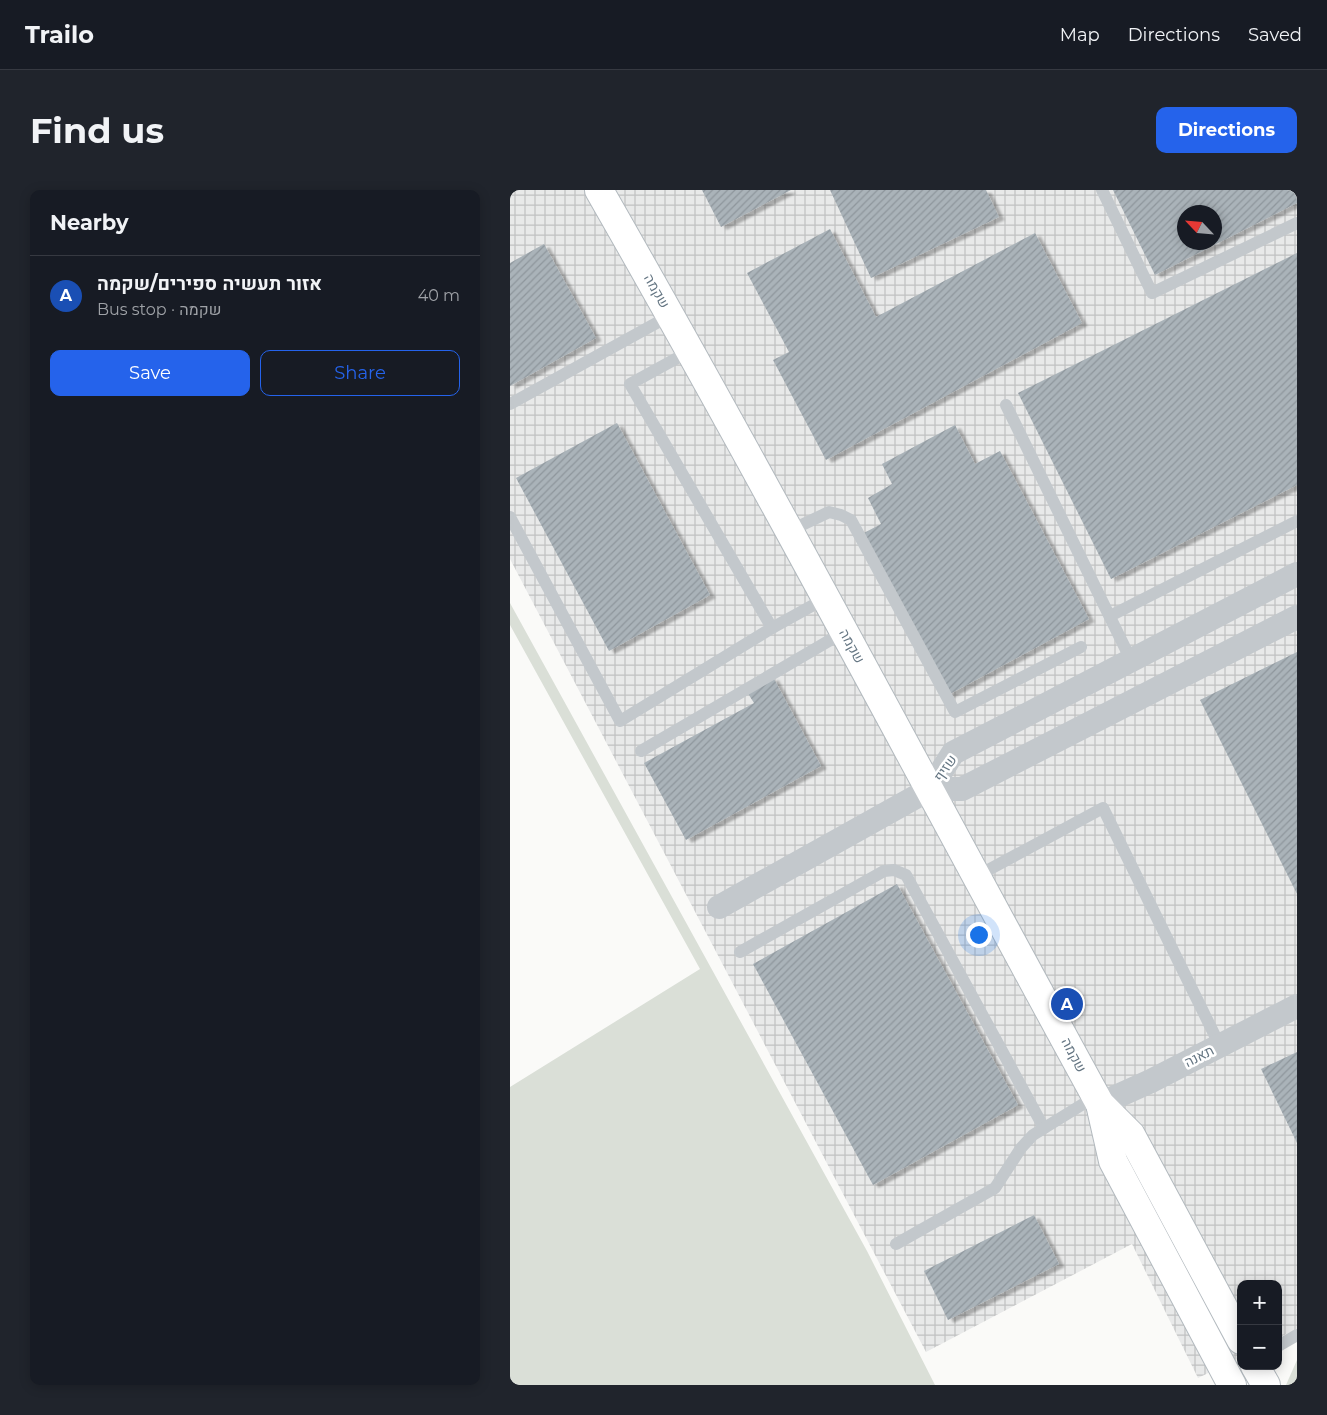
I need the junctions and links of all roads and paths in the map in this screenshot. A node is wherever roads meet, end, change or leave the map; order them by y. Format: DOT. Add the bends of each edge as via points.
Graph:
graph roads {
  1 [pos="599,190"];
  2 [pos="1102,190"];
  3 [pos="1297,223"];
  4 [pos="671,315"];
  5 [pos="690,351"];
  6 [pos="510,404"];
  7 [pos="1006,405"];
  8 [pos="510,517"];
  9 [pos="1297,521"];
  10 [pos="789,531"];
  11 [pos="1297,574"];
  12 [pos="826,598"];
  13 [pos="1110,616"];
  14 [pos="1297,617"];
  15 [pos="772,628"];
  16 [pos="844,632"];
  17 [pos="1081,647"];
  18 [pos="1132,660"];
  19 [pos="641,751"];
  20 [pos="930,789"];
  21 [pos="977,876"];
  22 [pos="719,907"];
  23 [pos="740,952"];
  24 [pos="1297,1006"];
  25 [pos="1220,1046"];
  26 [pos="1098,1100"];
  27 [pos="1044,1128"];
  28 [pos="896,1244"];
  29 [pos="1237,1333"];
  30 [pos="1297,1335"];
  31 [pos="1282,1344"];
  32 [pos="1237,1375"];
  33 [pos="1266,1385"];
  1 -- 4 [label="street, שקמה"];
  2 -- 3 [label="lane" via="1152,294"];
  4 -- 5 [label="street, שקמה"];
  4 -- 6 [label="lane"];
  5 -- 10 [label="street, שקמה"];
  5 -- 15 [label="lane" via="630,384"];
  7 -- 13 [label="lane"];
  8 -- 15 [label="lane" via="620,721"];
  9 -- 13 [label="lane"];
  10 -- 12 [label="street, שקמה"];
  10 -- 17 [label="lane" via="829,512 851,520 955,712"];
  11 -- 18 [label="street, שזיף"];
  12 -- 15 [label="lane"];
  12 -- 16 [label="street, שקמה"];
  13 -- 18 [label="lane"];
  14 -- 20 [label="street, שזיף" via="962,789"];
  16 -- 19 [label="lane"];
  16 -- 20 [label="street, שקמה"];
  18 -- 20 [label="street, שזיף" via="953,753"];
  20 -- 21 [label="street, שקמה"];
  20 -- 22 [label="street"];
  21 -- 25 [label="lane" via="1102,808"];
  21 -- 26 [label="street, שקמה"];
  23 -- 27 [label="lane" via="884,872 894,870 906,875"];
  24 -- 25 [label="street, תאנה"];
  25 -- 26 [label="street, תאנה" via="1152,1081"];
  26 -- 27 [label="lane"];
  26 -- 29 [label="street, שקמה" via="1131,1135"];
  26 -- 32 [label="street, שקמה" via="1112,1161"];
  27 -- 28 [label="lane" via="1021,1148 995,1188"];
  30 -- 31 [label="lane"];
  32 -- 33 [label="street, שקמה"];
}
